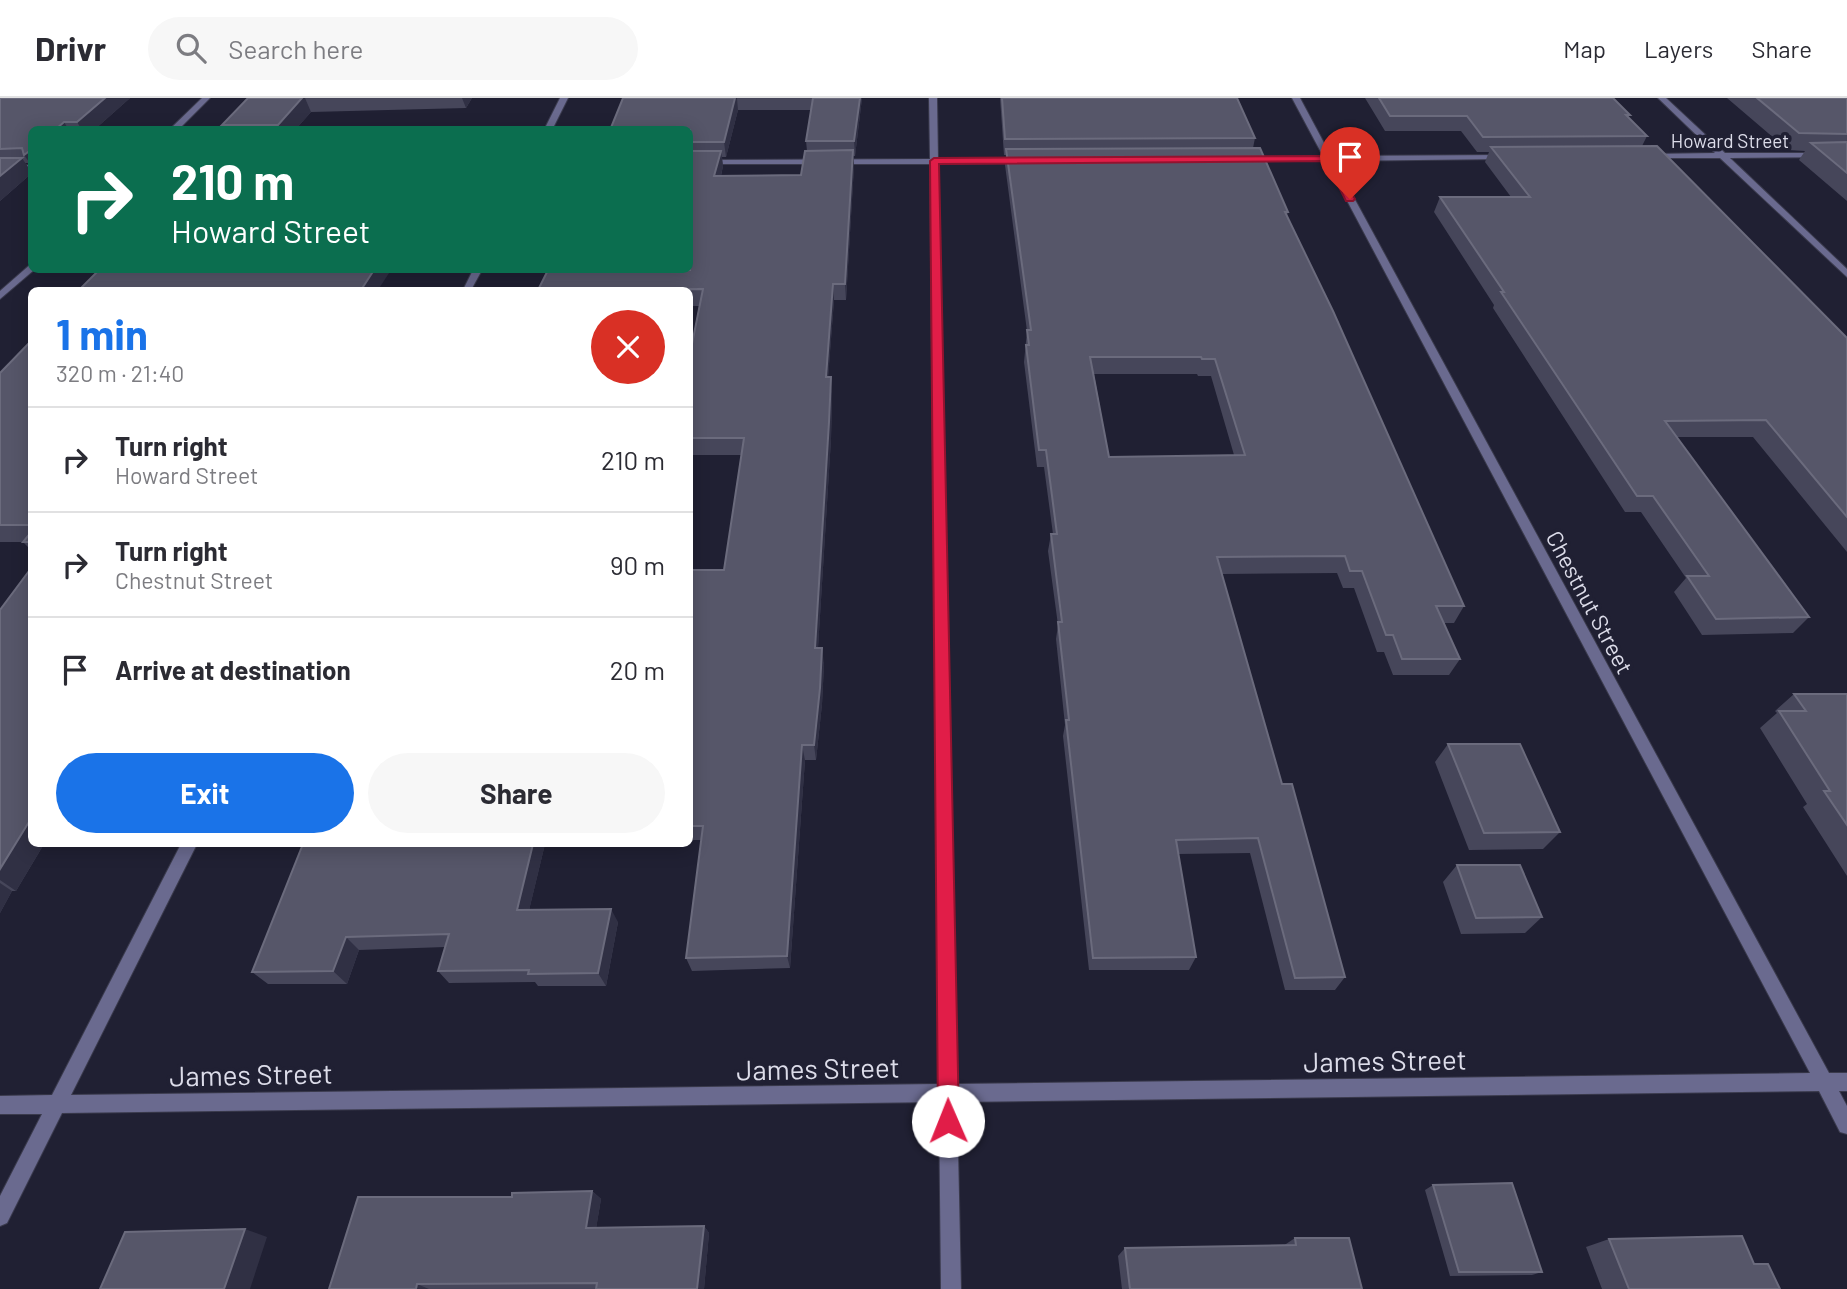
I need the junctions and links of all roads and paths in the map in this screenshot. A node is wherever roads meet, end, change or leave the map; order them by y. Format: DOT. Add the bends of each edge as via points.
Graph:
graph roads {
  1 [pos="206,98"];
  2 [pos="564,98"];
  3 [pos="933,98"];
  4 [pos="1296,98"];
  5 [pos="1661,98"];
  6 [pos="177,126"];
  7 [pos="550,126"];
  8 [pos="1847,155"];
  9 [pos="1645,156"];
  10 [pos="1723,156"];
  11 [pos="1509,157"];
  12 [pos="1241,159"];
  13 [pos="1329,159"];
  14 [pos="1035,160"];
  15 [pos="934,161"];
  16 [pos="693,162"];
  17 [pos="28,167"];
  18 [pos="0,168"];
  19 [pos="28,270"];
  20 [pos="1847,274"];
  21 [pos="0,296"];
  22 [pos="187,847"];
  23 [pos="1824,1082"];
  24 [pos="1847,1082"];
  25 [pos="948,1095"];
  26 [pos="59,1103"];
  27 [pos="0,1105"];
  28 [pos="1847,1125"];
  29 [pos="0,1216"];
  30 [pos="951,1289"];
  1 -- 6 [label="street"];
  2 -- 7 [label="street"];
  3 -- 15 [label="street"];
  4 -- 13 [label="street, Chestnut Street"];
  5 -- 10 [label="street"];
  8 -- 10 [label="street, Howard Street"];
  9 -- 10 [label="street, Howard Street"];
  10 -- 20 [label="street"];
  11 -- 13 [label="street"];
  12 -- 13 [label="street"];
  13 -- 23 [label="street, Chestnut Street"];
  14 -- 15 [label="street"];
  15 -- 16 [label="street"];
  15 -- 25 [label="street"];
  17 -- 18 [label="street"];
  19 -- 21 [label="street"];
  22 -- 26 [label="street"];
  23 -- 24 [label="street, James Street"];
  23 -- 25 [label="street, James Street"];
  23 -- 28 [label="street, Chestnut Street"];
  25 -- 26 [label="street, James Street"];
  25 -- 30 [label="street"];
  26 -- 27 [label="street, James Street"];
  26 -- 29 [label="street"];
}
